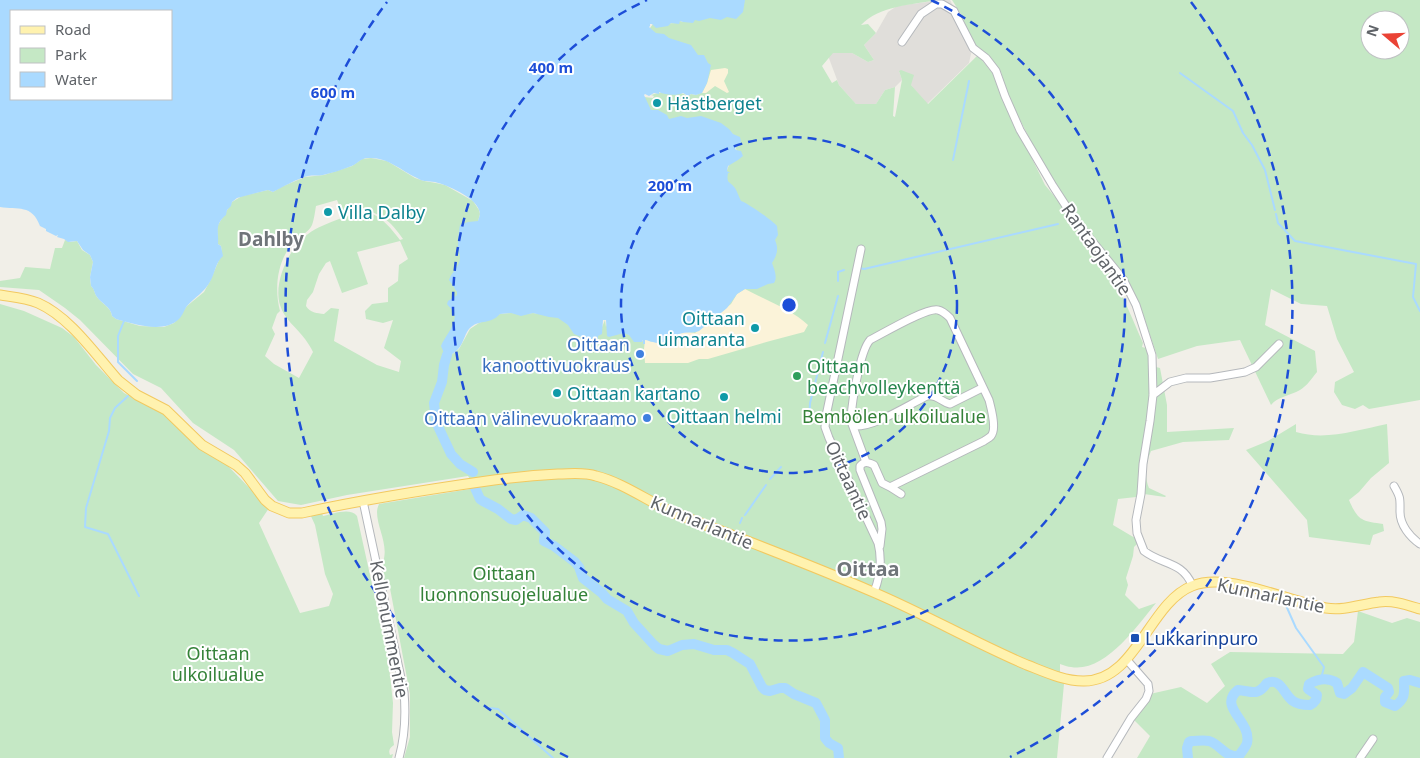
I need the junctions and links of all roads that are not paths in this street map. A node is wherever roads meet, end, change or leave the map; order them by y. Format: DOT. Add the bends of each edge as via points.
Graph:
graph roads {
  1 [pos="902,42"];
  2 [pos="861,249"];
  3 [pos="0,295"];
  4 [pos="1279,344"];
  5 [pos="982,388"];
  6 [pos="1153,395"];
  7 [pos="853,426"];
  8 [pos="866,462"];
  9 [pos="1394,486"];
  10 [pos="890,487"];
  11 [pos="901,494"];
  12 [pos="363,501"];
  13 [pos="1420,544"];
  14 [pos="880,549"];
  15 [pos="1192,585"];
  16 [pos="874,592"];
  17 [pos="1420,609"];
  18 [pos="1127,660"];
  19 [pos="1372,739"];
  20 [pos="399,758"];
  21 [pos="1107,758"];
  22 [pos="1360,758"];
  1 -- 6 [label="street, Rantaojantie" via="921,14 936,4 942,4 954,12 973,48 996,71 1020,130 1053,186 1123,280 1136,305 1152,355"];
  2 -- 14 [label="street, Oittaantie" via="825,426"];
  3 -- 12 [label="main road, Kunnarlantie" via="36,303 62,318 118,380 166,410 202,445 236,465 272,506 298,513"];
  4 -- 6 [label="street" via="1256,367 1245,372 1170,382"];
  5 -- 7 [label="street" via="950,404 935,396 927,396 876,422"];
  5 -- 7 [label="street" via="950,318 946,313 933,309 866,344 852,411"];
  5 -- 10 [label="street" via="992,412 994,431 991,436"];
  6 -- 15 [label="street, Rantaojantie" via="1137,533 1148,554 1180,568"];
  7 -- 8 [label="street"];
  8 -- 10 [label="street" via="874,464 882,483"];
  8 -- 14 [label="street" via="860,470 882,528"];
  9 -- 13 [label="street" via="1401,501 1400,514 1406,531"];
  10 -- 11 [label="street"];
  12 -- 16 [label="main road, Kunnarlantie" via="525,476 590,474 619,484 672,512"];
  12 -- 20 [label="street, Kellonummentie" via="406,706"];
  14 -- 16 [label="street, Oittaantie"];
  15 -- 17 [label="main road, Kunnarlantie" via="1233,584 1327,608 1386,601"];
  15 -- 18 [label="main road, Kunnarlantie" via="1163,610"];
  16 -- 18 [label="main road, Kunnarlantie" via="997,652 1065,679 1092,681 1104,677"];
  18 -- 21 [label="street" via="1148,684 1149,691"];
  19 -- 22 [label="street"];
}
